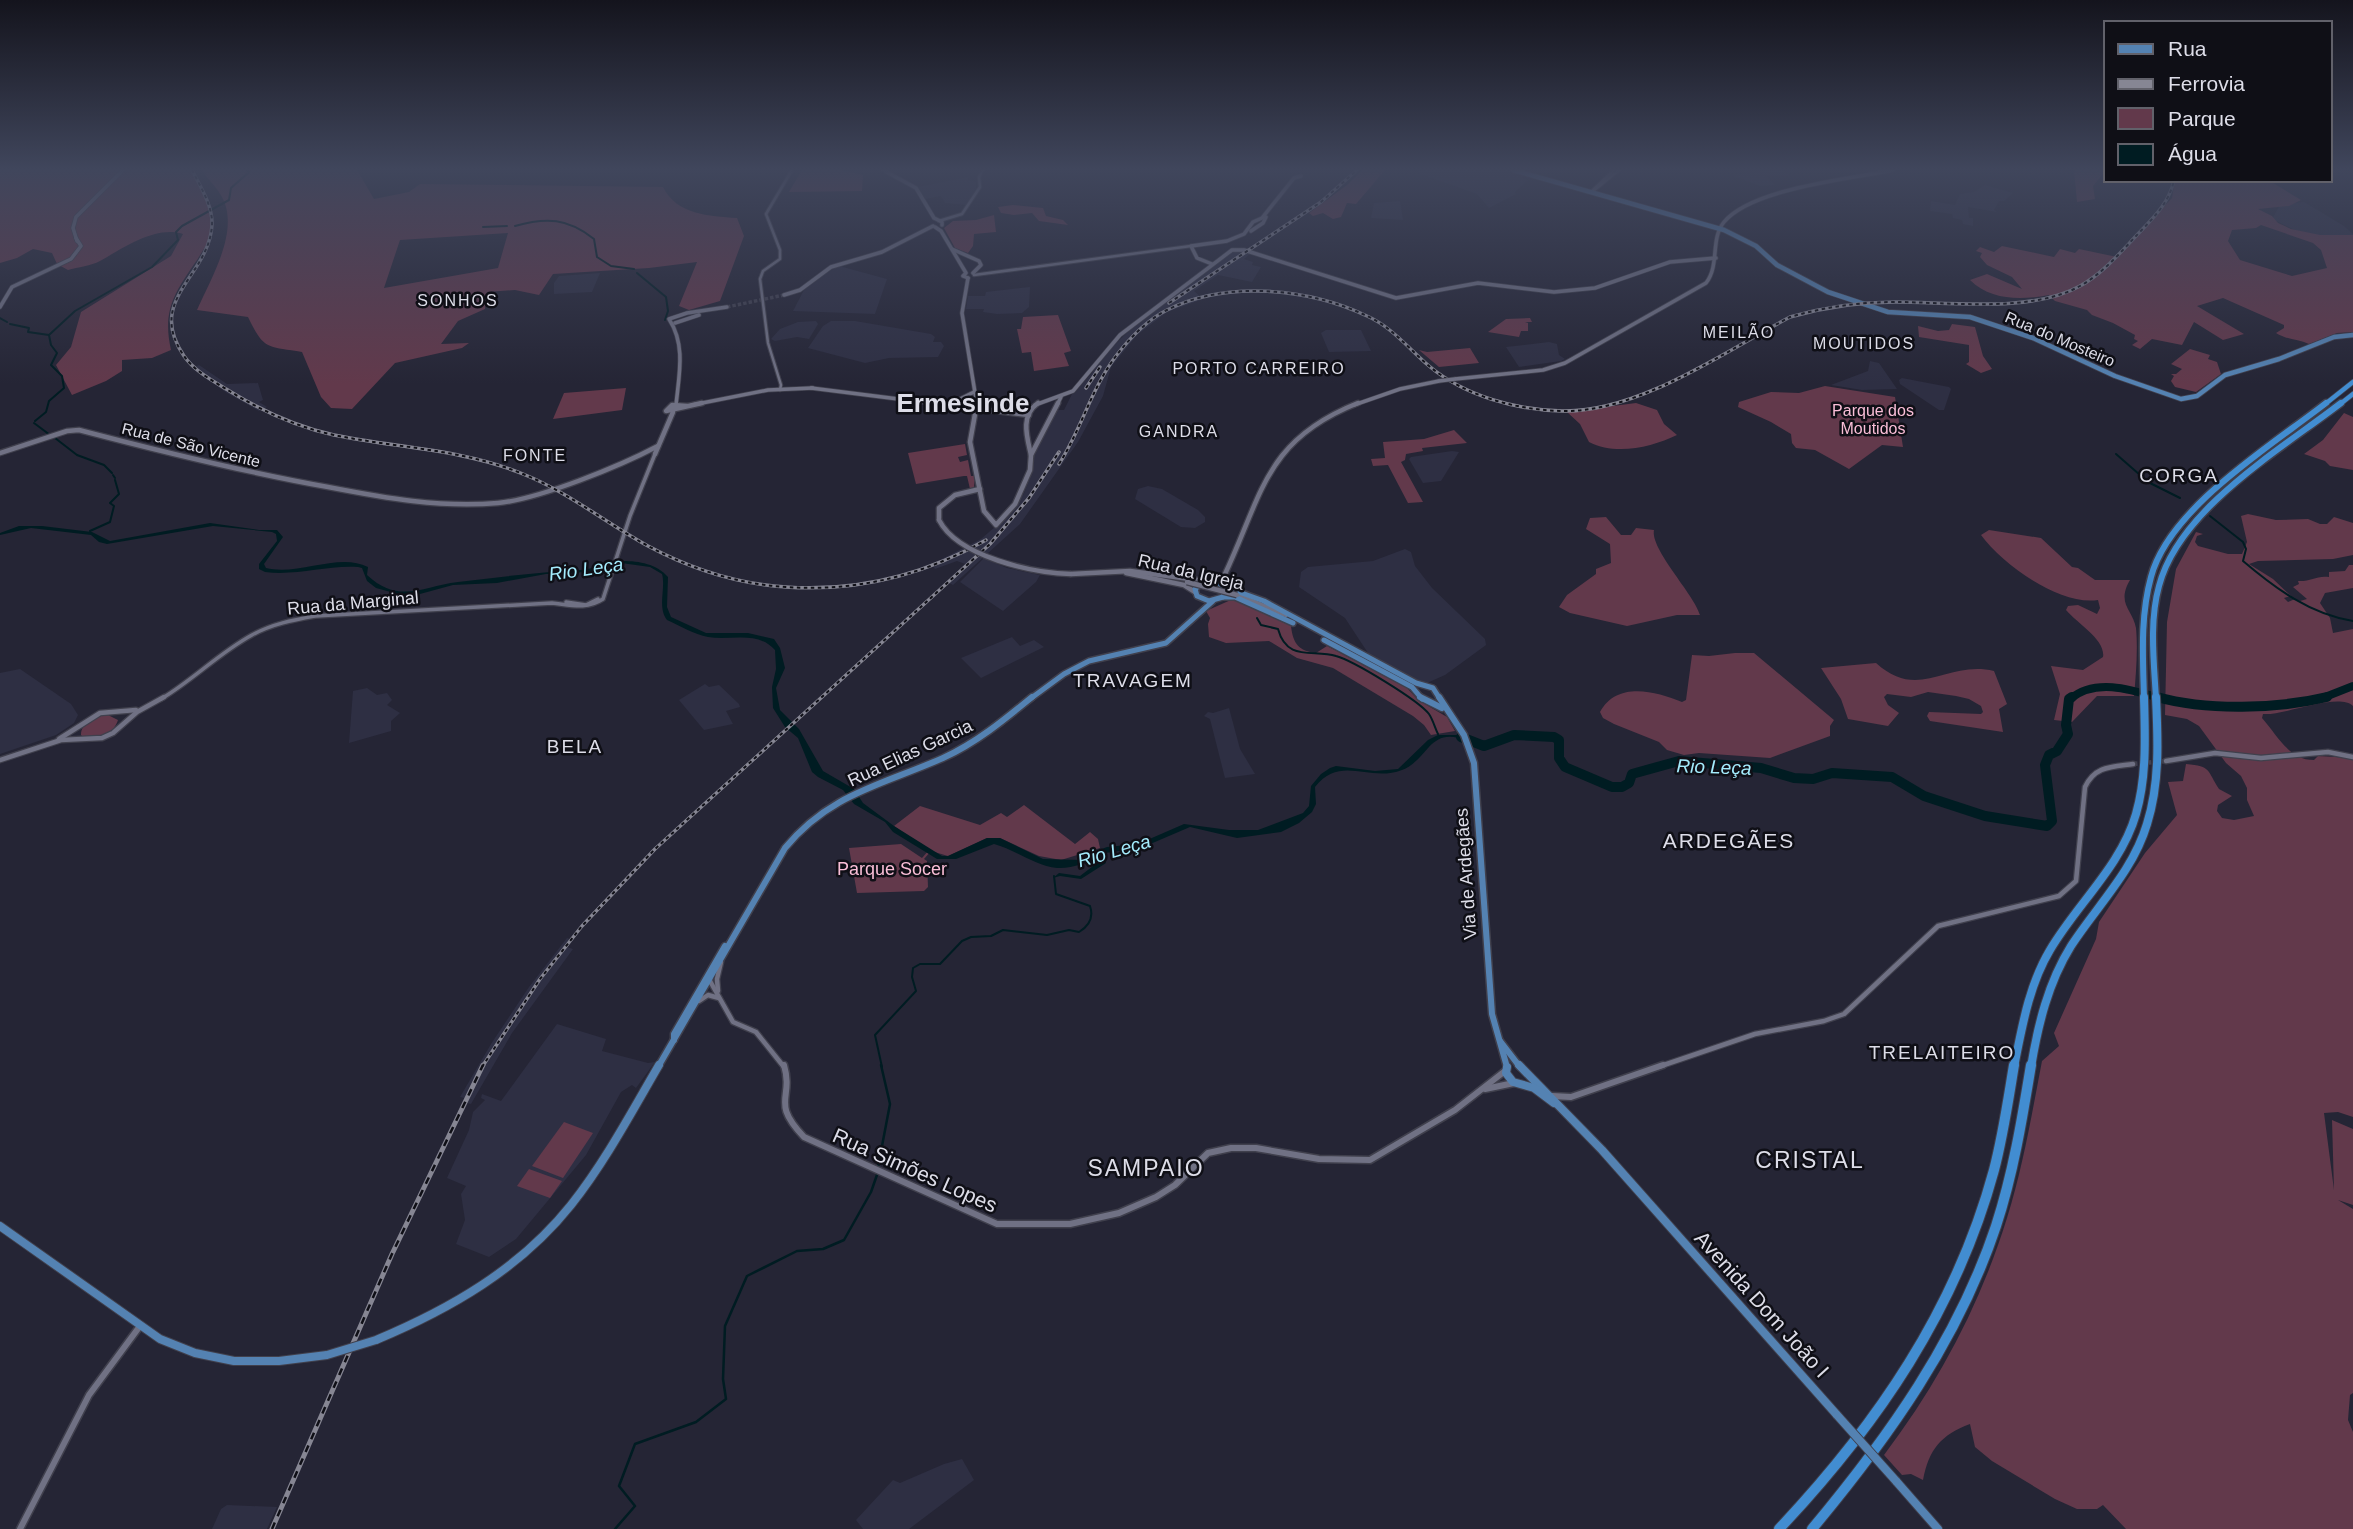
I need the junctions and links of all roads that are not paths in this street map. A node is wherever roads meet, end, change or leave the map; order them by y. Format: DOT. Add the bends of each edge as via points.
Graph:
graph roads {
  1 [pos="78,241"];
  2 [pos="775,241"];
  3 [pos="902,241"];
  4 [pos="947,241"];
  5 [pos="1217,241"];
  6 [pos="1229,241"];
  7 [pos="1718,241"];
  8 [pos="1745,241"];
  9 [pos="1193,246"];
  10 [pos="952,249"];
  11 [pos="1716,258"];
  12 [pos="1212,264"];
  13 [pos="973,274"];
  14 [pos="967,275"];
  15 [pos="784,295"];
  16 [pos="0,307"];
  17 [pos="727,307"];
  18 [pos="687,316"];
  19 [pos="683,322"];
  20 [pos="675,323"];
  21 [pos="679,335"];
  22 [pos="2353,335"];
  23 [pos="1455,379"];
  24 [pos="1439,381"];
  25 [pos="2353,382"];
  26 [pos="781,388"];
  27 [pos="974,392"];
  28 [pos="2353,394"];
  29 [pos="1061,397"];
  30 [pos="677,399"];
  31 [pos="950,405"];
  32 [pos="687,406"];
  33 [pos="978,408"];
  34 [pos="673,410"];
  35 [pos="1029,415"];
  36 [pos="53,435"];
  37 [pos="1028,445"];
  38 [pos="1035,445"];
  39 [pos="658,446"];
  40 [pos="0,453"];
  41 [pos="648,453"];
  42 [pos="655,454"];
  43 [pos="1031,455"];
  44 [pos="635,458"];
  45 [pos="980,489"];
  46 [pos="379,496"];
  47 [pos="1119,571"];
  48 [pos="1225,574"];
  49 [pos="1211,581"];
  50 [pos="1224,586"];
  51 [pos="606,587"];
  52 [pos="1195,592"];
  53 [pos="1223,597"];
  54 [pos="1202,599"];
  55 [pos="1213,601"];
  56 [pos="1257,603"];
  57 [pos="509,606"];
  58 [pos="1201,608"];
  59 [pos="1288,619"];
  60 [pos="1333,642"];
  61 [pos="1425,687"];
  62 [pos="1417,692"];
  63 [pos="1439,696"];
  64 [pos="1431,702"];
  65 [pos="142,709"];
  66 [pos="117,713"];
  67 [pos="1449,714"];
  68 [pos="80,725"];
  69 [pos="121,725"];
  70 [pos="80,739"];
  71 [pos="55,741"];
  72 [pos="2353,757"];
  73 [pos="0,760"];
  74 [pos="2166,761"];
  75 [pos="2133,765"];
  76 [pos="754,900"];
  77 [pos="748,907"];
  78 [pos="722,961"];
  79 [pos="710,981"];
  80 [pos="720,999"];
  81 [pos="698,1001"];
  82 [pos="1497,1037"];
  83 [pos="674,1040"];
  84 [pos="1521,1068"];
  85 [pos="1506,1069"];
  86 [pos="1518,1083"];
  87 [pos="1484,1089"];
  88 [pos="1549,1094"];
  89 [pos="1571,1097"];
  90 [pos="1559,1106"];
  91 [pos="0,1226"];
  92 [pos="139,1326"];
  93 [pos="20,1529"];
  94 [pos="1779,1529"];
  95 [pos="1812,1529"];
  96 [pos="1938,1529"];
  1 -- 16 [label="main road" via="81,248 68,261 12,286"];
  2 -- 26 [label="street" via="781,256 762,273 760,287 768,343"];
  3 -- 15 [label="main road" via="831,267 800,290"];
  4 -- 10 [label="main road"];
  5 -- 9 [label="main road"];
  6 -- 9 [label="main road"];
  7 -- 11 [label="main road"];
  8 -- 22 [label="main road, Rua do Mosteiro" via="1777,265 1828,292 1888,312 1970,317 2176,398 2194,398 2225,375 2333,337"];
  9 -- 12 [label="main road" via="1197,258"];
  9 -- 13 [label="street"];
  10 -- 13 [label="main road" via="979,261"];
  10 -- 14 [label="main road"];
  11 -- 12 [label="main road" via="1670,262 1595,288 1555,292 1478,283 1393,298 1241,249"];
  11 -- 23 [label="main road" via="1706,283 1556,366"];
  12 -- 29 [label="main road" via="1120,335 1074,390"];
  13 -- 14 [label="main road"];
  14 -- 27 [label="main road" via="962,313"];
  17 -- 18 [label="main road"];
  18 -- 19 [label="main road"];
  18 -- 20 [label="main road" via="670,317"];
  19 -- 20 [label="main road"];
  19 -- 21 [label="main road"];
  20 -- 21 [label="main road"];
  21 -- 30 [label="main road"];
  23 -- 24 [label="main road, bridge"];
  24 -- 48 [label="main road" via="1364,398 1312,428 1280,456"];
  25 -- 94 [label="highway" via="2207,494 2168,535 2144,596 2141,788 2127,838 2053,944 2034,986 1993,1173 1971,1242 1925,1340 1881,1409 1828,1478"];
  26 -- 31 [label="main road"];
  26 -- 32 [label="main road"];
  27 -- 31 [label="main road"];
  27 -- 33 [label="main road"];
  28 -- 95 [label="highway" via="2208,506 2180,537 2167,561 2156,597 2154,628 2155,791 2141,842 2121,878 2068,949 2049,992 2010,1180 1971,1290 1936,1361 1898,1421"];
  29 -- 35 [label="main road" via="1041,401"];
  29 -- 38 [label="main road"];
  30 -- 34 [label="main road"];
  31 -- 33 [label="main road"];
  32 -- 34 [label="main road"];
  33 -- 35 [label="main road"];
  33 -- 45 [label="main road" via="970,442"];
  34 -- 39 [label="main road"];
  35 -- 37 [label="main road" via="1024,426"];
  36 -- 40 [label="main road, Rua de São Vicente"];
  36 -- 46 [label="main road, Rua de São Vicente" via="79,430 232,470"];
  37 -- 38 [label="main road"];
  37 -- 43 [label="main road"];
  38 -- 43 [label="main road"];
  39 -- 41 [label="main road"];
  39 -- 42 [label="main road"];
  41 -- 42 [label="main road"];
  41 -- 44 [label="main road"];
  42 -- 44 [label="main road"];
  42 -- 51 [label="street"];
  43 -- 45 [label="main road" via="1030,470 1015,504 996,525 985,513"];
  44 -- 46 [label="main road" via="512,502 415,503"];
  45 -- 47 [label="main road, Rua da Igreja, bridge" via="948,499 939,508 939,520 951,536 998,561 1032,571"];
  47 -- 49 [label="main road, Rua da Igreja"];
  47 -- 52 [label="main road, Rua da Igreja" via="1184,585"];
  47 -- 56 [label="main road, Rua da Igreja, bridge" via="1187,582"];
  48 -- 49 [label="main road"];
  48 -- 50 [label="main road"];
  49 -- 50 [label="main road"];
  49 -- 52 [label="main road" via="1197,586"];
  50 -- 53 [label="main road"];
  50 -- 59 [label="main road, Via de Ardegães"];
  51 -- 57 [label="street, Rua da Marginal" via="597,600 586,605 553,601"];
  51 -- 57 [label="street, Rua da Marginal" via="603,599 583,608 557,603"];
  52 -- 54 [label="main road"];
  53 -- 55 [label="main road"];
  53 -- 59 [label="main road, Via de Ardegães" via="1235,597"];
  54 -- 55 [label="main road"];
  54 -- 58 [label="main road"];
  55 -- 58 [label="main road, Rua Elias Garcia"];
  56 -- 59 [label="main road, Via de Ardegães"];
  57 -- 65 [label="street, Rua da Marginal" via="315,616 280,622 245,637"];
  58 -- 76 [label="main road, Rua Elias Garcia" via="1168,642 1078,665 967,746 823,809 806,821 785,848"];
  59 -- 60 [label="main road, Via de Ardegães"];
  60 -- 61 [label="main road, Via de Ardegães"];
  60 -- 62 [label="main road, Via de Ardegães"];
  61 -- 62 [label="main road"];
  61 -- 63 [label="main road, Via de Ardegães" via="1437,690"];
  62 -- 64 [label="main road, Via de Ardegães" via="1419,698"];
  63 -- 64 [label="main road"];
  63 -- 67 [label="main road, Via de Ardegães"];
  64 -- 67 [label="main road, Via de Ardegães"];
  65 -- 66 [label="street, Rua da Marginal"];
  65 -- 69 [label="street, Rua da Marginal"];
  66 -- 68 [label="street, Rua da Marginal" via="100,713"];
  66 -- 69 [label="street"];
  67 -- 82 [label="main road, Via de Ardegães" via="1471,751 1475,773"];
  68 -- 70 [label="street"];
  68 -- 71 [label="street, Rua da Marginal"];
  69 -- 70 [label="street, Rua da Marginal" via="102,739"];
  70 -- 71 [label="street, Rua da Marginal"];
  71 -- 73 [label="street"];
  72 -- 74 [label="street" via="2328,752 2261,758 2215,753"];
  75 -- 89 [label="street" via="2102,768 2091,774 2085,787 2080,867 2076,881 2059,896 1938,926 1844,1014 1755,1034"];
  76 -- 77 [label="main road"];
  76 -- 78 [label="main road"];
  77 -- 79 [label="street"];
  77 -- 83 [label="main road"];
  78 -- 79 [label="main road"];
  78 -- 80 [label="street" via="717,979"];
  79 -- 80 [label="street, Rua Simões Lopes"];
  79 -- 81 [label="main road"];
  80 -- 81 [label="street" via="708,995"];
  80 -- 87 [label="street, Rua Simões Lopes" via="733,1022 756,1032 784,1066 783,1109 798,1132 997,1224 1070,1224 1106,1217 1175,1185 1208,1153 1230,1148 1370,1160"];
  81 -- 83 [label="main road"];
  82 -- 84 [label="main road, Via de Ardegães"];
  82 -- 85 [label="main road, Via de Ardegães"];
  83 -- 92 [label="main road, bridge" via="595,1175 571,1206 499,1275 421,1322 327,1354 279,1361 234,1361 195,1353"];
  84 -- 85 [label="main road" via="1512,1064"];
  84 -- 86 [label="main road" via="1525,1077"];
  84 -- 88 [label="main road, Avenida Dom João I"];
  85 -- 86 [label="main road"];
  85 -- 87 [label="street, Rua Simões Lopes"];
  86 -- 87 [label="street, Rua Simões Lopes"];
  86 -- 90 [label="main road, Avenida Dom João I"];
  88 -- 89 [label="street"];
  88 -- 90 [label="main road, Avenida Dom João I"];
  89 -- 90 [label="street"];
  90 -- 96 [label="main road, Avenida Dom João I, bridge"];
  91 -- 92 [label="main road"];
  92 -- 93 [label="street" via="89,1395"];
}
